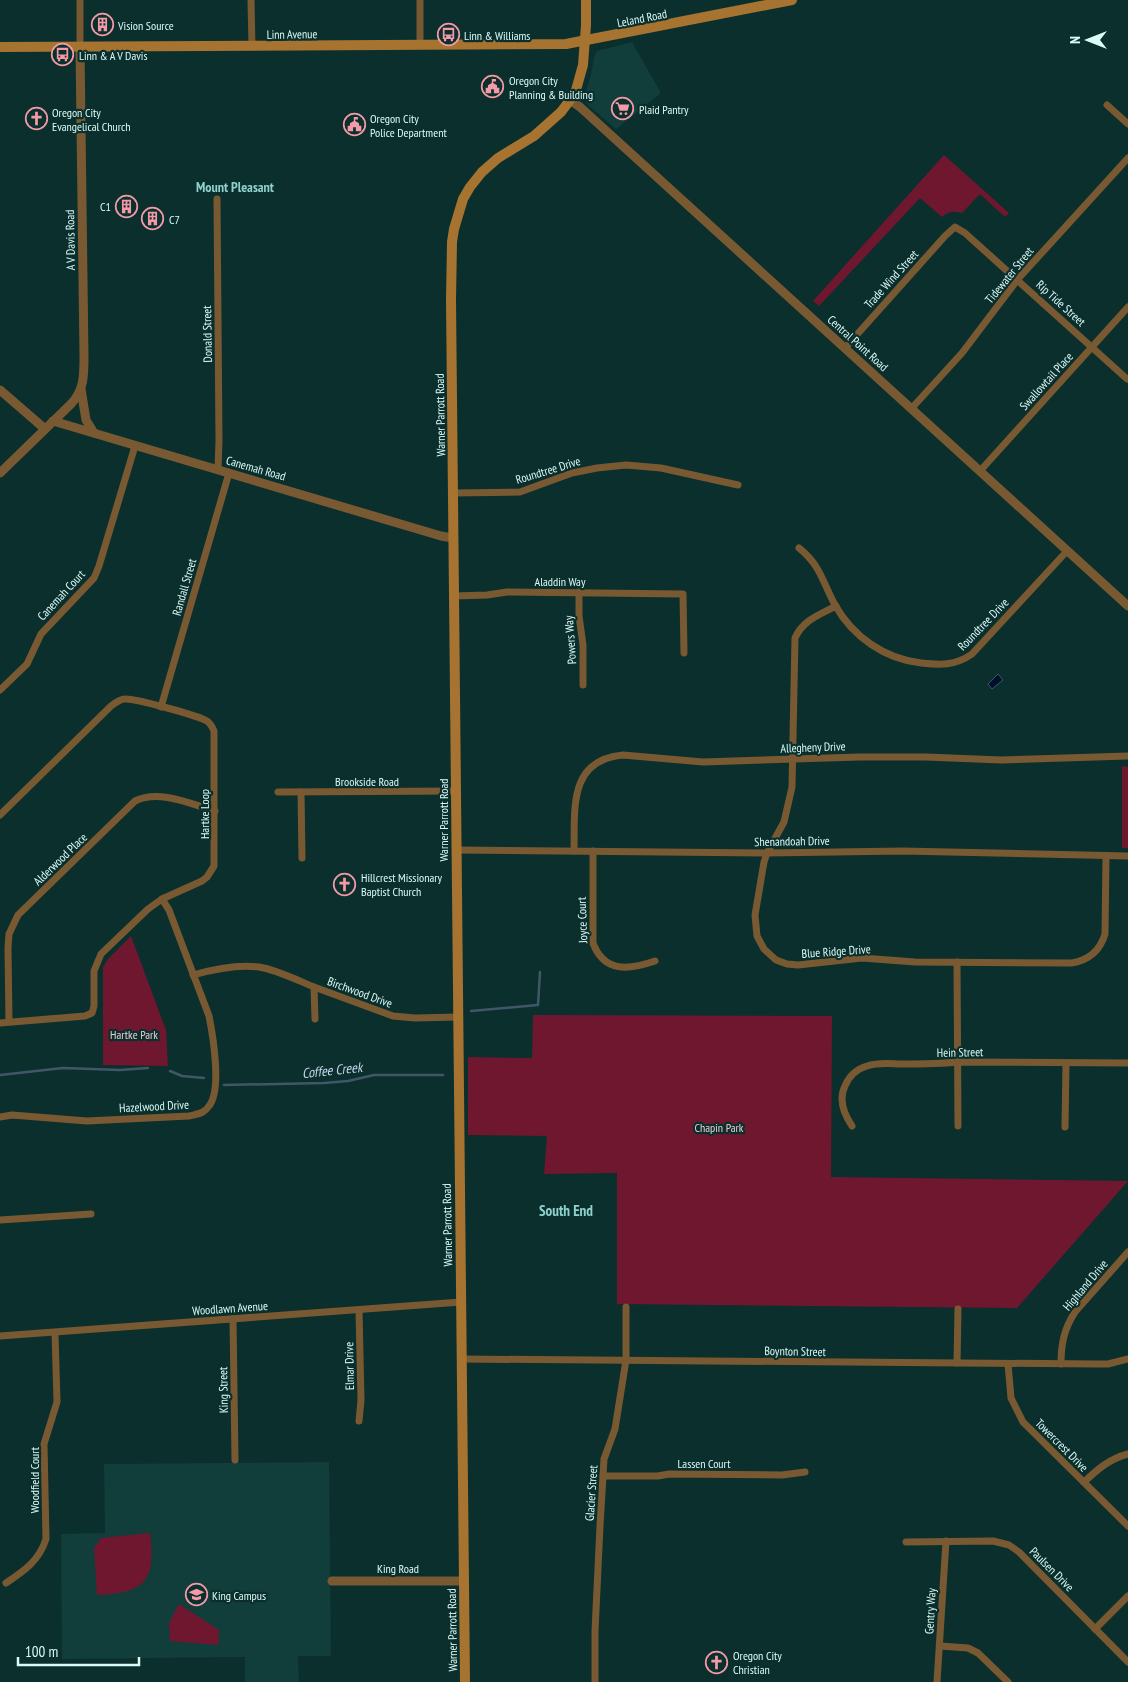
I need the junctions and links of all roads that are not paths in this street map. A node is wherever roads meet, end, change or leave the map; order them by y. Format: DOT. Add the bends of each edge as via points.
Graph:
graph roads {
  1 [pos="80,0"];
  2 [pos="251,0"];
  3 [pos="420,0"];
  4 [pos="586,0"];
  5 [pos="792,0"];
  6 [pos="585,42"];
  7 [pos="420,45"];
  8 [pos="0,47"];
  9 [pos="80,47"];
  10 [pos="252,47"];
  11 [pos="570,100"];
  12 [pos="1107,105"];
  13 [pos="1128,124"];
  14 [pos="1128,158"];
  15 [pos="217,199"];
  16 [pos="955,227"];
  17 [pos="1018,279"];
  18 [pos="1128,306"];
  19 [pos="1092,346"];
  20 [pos="845,348"];
  21 [pos="1127,379"];
  22 [pos="82,389"];
  23 [pos="0,390"];
  24 [pos="911,409"];
  25 [pos="53,421"];
  26 [pos="45,429"];
  27 [pos="95,434"];
  28 [pos="136,446"];
  29 [pos="218,470"];
  30 [pos="980,471"];
  31 [pos="0,472"];
  32 [pos="230,473"];
  33 [pos="738,485"];
  34 [pos="453,492"];
  35 [pos="453,538"];
  36 [pos="799,548"];
  37 [pos="1067,551"];
  38 [pos="579,592"];
  39 [pos="454,596"];
  40 [pos="836,606"];
  41 [pos="1128,606"];
  42 [pos="684,652"];
  43 [pos="583,685"];
  44 [pos="0,690"];
  45 [pos="161,707"];
  46 [pos="1128,756"];
  47 [pos="792,760"];
  48 [pos="456,791"];
  49 [pos="278,792"];
  50 [pos="301,792"];
  51 [pos="215,811"];
  52 [pos="0,815"];
  53 [pos="456,850"];
  54 [pos="574,851"];
  55 [pos="593,851"];
  56 [pos="767,853"];
  57 [pos="1106,856"];
  58 [pos="1128,856"];
  59 [pos="302,858"];
  60 [pos="162,899"];
  61 [pos="655,961"];
  62 [pos="957,962"];
  63 [pos="193,974"];
  64 [pos="314,987"];
  65 [pos="458,1017"];
  66 [pos="315,1020"];
  67 [pos="10,1022"];
  68 [pos="0,1023"];
  69 [pos="957,1062"];
  70 [pos="1066,1062"];
  71 [pos="1128,1063"];
  72 [pos="0,1117"];
  73 [pos="852,1126"];
  74 [pos="958,1126"];
  75 [pos="1066,1127"];
  76 [pos="90,1214"];
  77 [pos="0,1220"];
  78 [pos="1128,1252"];
  79 [pos="461,1302"];
  80 [pos="626,1307"];
  81 [pos="958,1309"];
  82 [pos="359,1310"];
  83 [pos="233,1319"];
  84 [pos="55,1332"];
  85 [pos="0,1336"];
  86 [pos="461,1358"];
  87 [pos="1128,1359"];
  88 [pos="626,1360"];
  89 [pos="957,1363"];
  90 [pos="1008,1364"];
  91 [pos="1061,1364"];
  92 [pos="359,1421"];
  93 [pos="1128,1454"];
  94 [pos="235,1460"];
  95 [pos="805,1472"];
  96 [pos="603,1476"];
  97 [pos="1084,1482"];
  98 [pos="1128,1526"];
  99 [pos="946,1541"];
  100 [pos="906,1542"];
  101 [pos="332,1581"];
  102 [pos="463,1581"];
  103 [pos="6,1583"];
  104 [pos="1128,1596"];
  105 [pos="1095,1629"];
  106 [pos="940,1646"];
  107 [pos="1128,1662"];
  108 [pos="465,1682"];
  109 [pos="595,1682"];
  110 [pos="937,1682"];
  111 [pos="1008,1682"];
  1 -- 9 [label="street"];
  2 -- 10 [label="street"];
  3 -- 7 [label="street"];
  4 -- 6 [label="main road, Warner Parrott Road"];
  5 -- 6 [label="main road, Leland Road"];
  6 -- 7 [label="main road, Linn Avenue"];
  6 -- 11 [label="main road, Warner Parrott Road" via="580,78"];
  7 -- 10 [label="main road, Linn Avenue"];
  8 -- 9 [label="main road, Linn Avenue"];
  9 -- 10 [label="main road, Linn Avenue"];
  9 -- 22 [label="street, A V Davis Road"];
  11 -- 20 [label="street, Central Point Road"];
  11 -- 34 [label="main road, Warner Parrott Road" via="541,130 482,172 458,210 451,267"];
  12 -- 13 [label="street"];
  14 -- 17 [label="street, Tidewater Street"];
  15 -- 29 [label="street, Donald Street"];
  16 -- 17 [label="street, Rip Tide Street"];
  16 -- 20 [label="street, Trade Wind Street"];
  17 -- 19 [label="street, Rip Tide Street"];
  17 -- 24 [label="street, Tidewater Street" via="962,353"];
  18 -- 19 [label="street, Swallowtail Place"];
  19 -- 21 [label="street, Rip Tide Street"];
  19 -- 30 [label="street, Swallowtail Place"];
  20 -- 24 [label="street, Central Point Road"];
  22 -- 25 [label="street"];
  22 -- 27 [label="street, A V Davis Road" via="85,415"];
  23 -- 26 [label="street"];
  24 -- 30 [label="street, Central Point Road"];
  25 -- 26 [label="street"];
  25 -- 27 [label="street, Canemah Road"];
  26 -- 31 [label="street"];
  27 -- 28 [label="street, Canemah Road"];
  28 -- 29 [label="street, Canemah Road"];
  28 -- 44 [label="street, Canemah Court" via="94,578 40,634 27,664"];
  29 -- 32 [label="street, Canemah Road"];
  30 -- 37 [label="street, Central Point Road"];
  32 -- 35 [label="street, Canemah Road"];
  32 -- 45 [label="street, Randall Street"];
  33 -- 34 [label="street, Roundtree Drive" via="661,468 626,465 572,473 520,492"];
  34 -- 35 [label="main road, Warner Parrott Road"];
  35 -- 39 [label="main road, Warner Parrott Road"];
  36 -- 40 [label="street, Roundtree Drive" via="812,558"];
  37 -- 40 [label="street, Roundtree Drive" via="972,654 956,663 910,662 883,652 856,632"];
  37 -- 41 [label="street, Central Point Road"];
  38 -- 39 [label="street, Aladdin Way"];
  38 -- 42 [label="street, Aladdin Way" via="683,594"];
  38 -- 43 [label="street, Powers Way"];
  39 -- 48 [label="main road, Warner Parrott Road"];
  40 -- 47 [label="street, Blue Ridge Drive" via="806,622 795,638"];
  45 -- 51 [label="street, Hartke Loop" via="206,720 212,725"];
  45 -- 52 [label="street, Hartke Loop" via="125,699 111,706"];
  46 -- 47 [label="street, Allegheny Drive" via="1019,760 926,756"];
  47 -- 54 [label="street, Allegheny Drive" via="703,762 624,755 605,758 588,770 577,788"];
  47 -- 56 [label="street, Blue Ridge Drive" via="788,810"];
  48 -- 50 [label="street, Brookside Road"];
  48 -- 53 [label="main road, Warner Parrott Road"];
  49 -- 50 [label="street, Brookside Road"];
  50 -- 59 [label="street"];
  51 -- 60 [label="street, Hartke Loop" via="212,871 202,880"];
  51 -- 67 [label="street, Alderwood Place" via="159,796 135,801 18,915 9,934"];
  53 -- 54 [label="street, Shenandoah Drive"];
  53 -- 65 [label="main road, Warner Parrott Road"];
  54 -- 55 [label="street, Shenandoah Drive"];
  55 -- 56 [label="street, Shenandoah Drive"];
  55 -- 61 [label="street, Joyce Court" via="593,943 596,952 614,966 639,966"];
  56 -- 57 [label="street, Shenandoah Drive" via="903,851"];
  56 -- 62 [label="street, Blue Ridge Drive" via="755,926 764,949 776,960 787,964 862,958"];
  57 -- 58 [label="street, Shenandoah Drive"];
  57 -- 62 [label="street, Blue Ridge Drive" via="1105,934 1100,947 1090,956 1072,963"];
  60 -- 63 [label="street, Hazelwood Drive"];
  60 -- 67 [label="street, Hartke Loop" via="137,918 101,954 94,971 92,1013"];
  62 -- 69 [label="street"];
  63 -- 64 [label="street, Birchwood Drive" via="225,968 258,967"];
  63 -- 72 [label="street, Hazelwood Drive" via="208,1016 215,1053 215,1095 202,1113 87,1121 12,1115"];
  64 -- 65 [label="street, Birchwood Drive" via="393,1016"];
  64 -- 66 [label="street, Birchwood Drive"];
  65 -- 79 [label="main road, Warner Parrott Road"];
  67 -- 68 [label="street, Hartke Loop"];
  69 -- 70 [label="street, Hein Street"];
  69 -- 73 [label="street, Hein Street" via="879,1064 856,1071 843,1088 842,1099 845,1115"];
  69 -- 74 [label="street"];
  70 -- 71 [label="street, Hein Street"];
  70 -- 75 [label="street"];
  76 -- 77 [label="street"];
  78 -- 91 [label="street, Highland Drive" via="1068,1322 1062,1339"];
  79 -- 82 [label="street, Woodlawn Avenue"];
  79 -- 86 [label="main road, Warner Parrott Road"];
  80 -- 88 [label="street, Glacier Street"];
  81 -- 89 [label="street"];
  82 -- 83 [label="street, Woodlawn Avenue"];
  82 -- 92 [label="street, Elmar Drive"];
  83 -- 84 [label="street, Woodlawn Avenue"];
  83 -- 94 [label="street, King Street"];
  84 -- 85 [label="street, Woodlawn Avenue"];
  84 -- 103 [label="street, Woodfield Court" via="57,1402 44,1444 46,1539 33,1563"];
  86 -- 88 [label="street, Boynton Street"];
  86 -- 102 [label="main road, Warner Parrott Road"];
  87 -- 91 [label="street, Boynton Street" via="1108,1364"];
  88 -- 89 [label="street, Boynton Street"];
  88 -- 96 [label="street, Glacier Street" via="615,1429 606,1450"];
  89 -- 90 [label="street, Boynton Street"];
  90 -- 91 [label="street, Boynton Street"];
  90 -- 97 [label="street, Towercrest Drive" via="1012,1398 1023,1422"];
  93 -- 97 [label="street" via="1103,1465"];
  95 -- 96 [label="street, Lassen Court" via="782,1475"];
  96 -- 109 [label="street, Glacier Street"];
  97 -- 98 [label="street, Towercrest Drive"];
  99 -- 100 [label="street, Paulsen Drive"];
  99 -- 105 [label="street, Paulsen Drive" via="993,1541 1009,1545"];
  99 -- 106 [label="street, Gentry Way"];
  101 -- 102 [label="street, King Road"];
  102 -- 108 [label="main road, Warner Parrott Road"];
  104 -- 105 [label="street"];
  105 -- 107 [label="street, Paulsen Drive"];
  106 -- 110 [label="street, Gentry Way"];
  106 -- 111 [label="street" via="968,1648 978,1653"];
}
